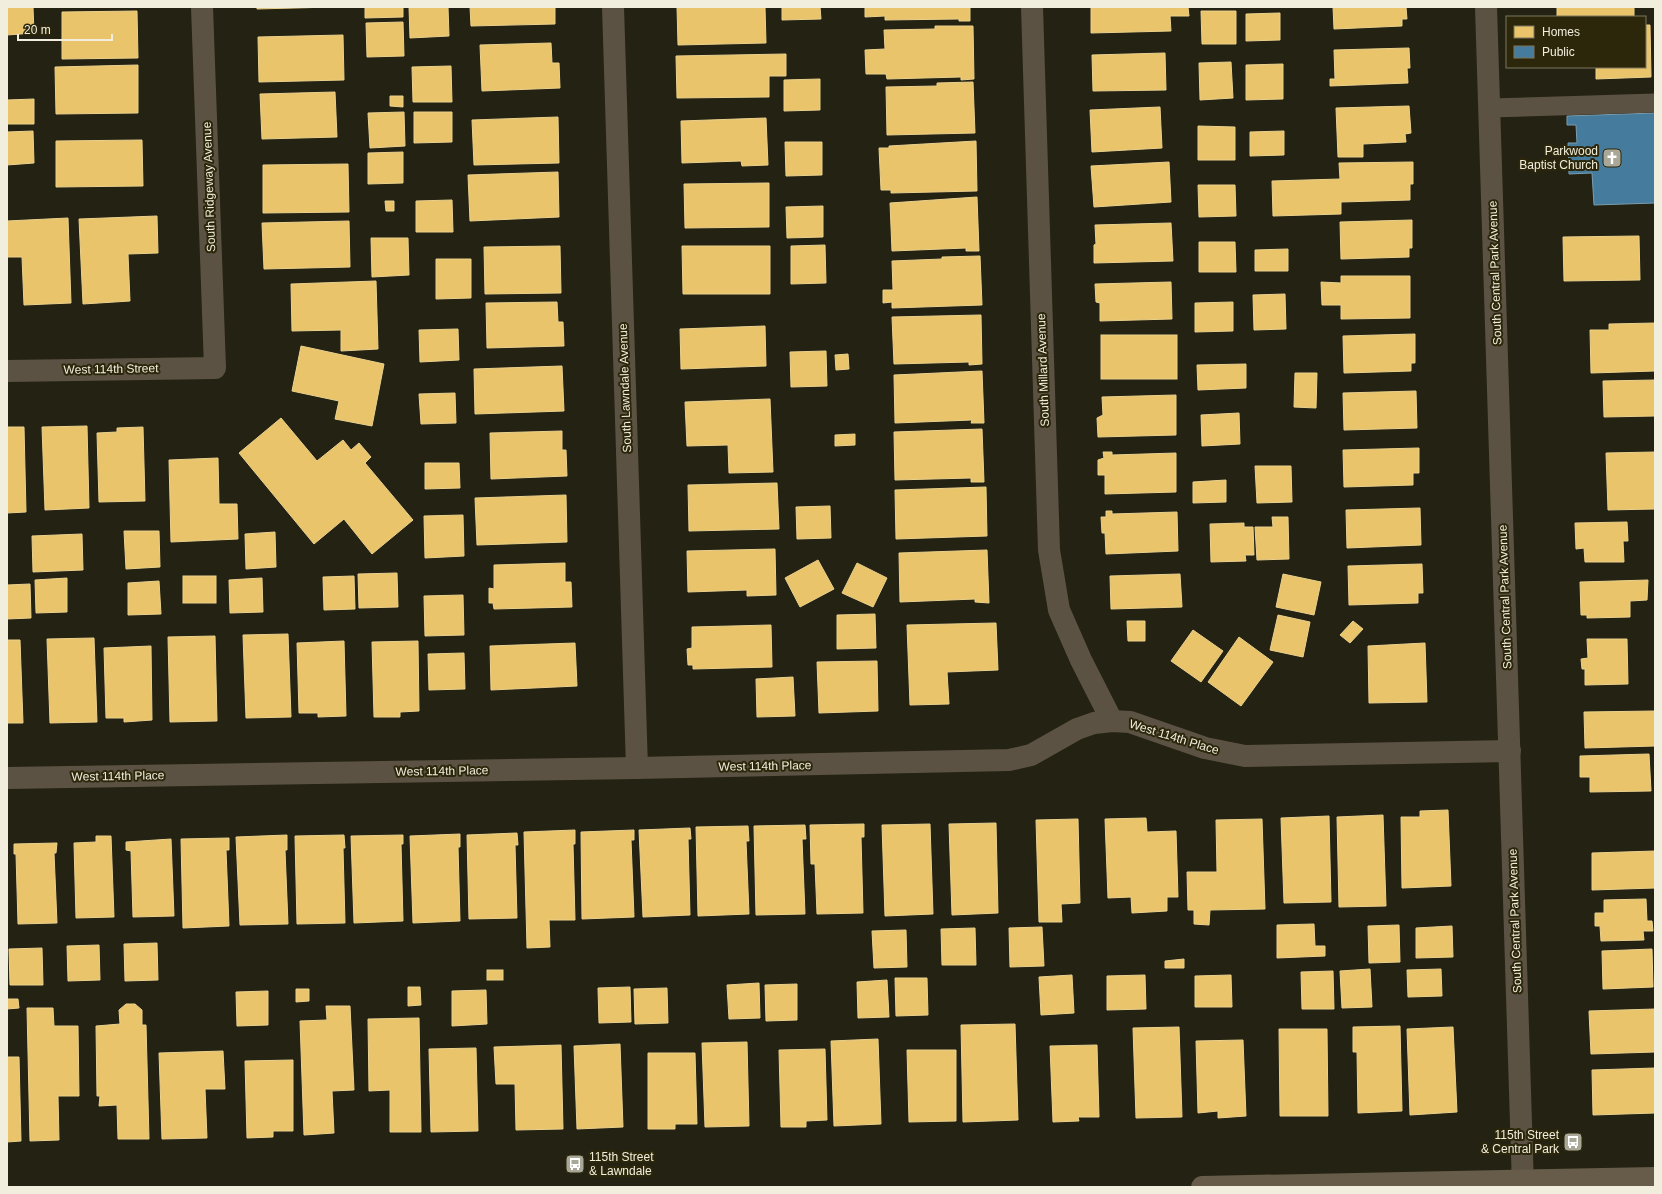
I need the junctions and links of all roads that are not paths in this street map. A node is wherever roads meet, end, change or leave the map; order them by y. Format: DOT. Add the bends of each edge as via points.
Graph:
graph roads {
  1 [pos="202,7"];
  2 [pos="613,7"];
  3 [pos="1032,7"];
  4 [pos="1486,7"];
  5 [pos="1655,103"];
  6 [pos="1490,108"];
  7 [pos="215,368"];
  8 [pos="7,371"];
  9 [pos="1112,720"];
  10 [pos="1510,751"];
  11 [pos="638,768"];
  12 [pos="7,778"];
  13 [pos="1655,1178"];
  14 [pos="1523,1184"];
  15 [pos="1202,1187"];
  1 -- 7 [label="street, South Ridgeway Avenue"];
  2 -- 11 [label="street, South Lawndale Avenue"];
  3 -- 9 [label="street, South Millard Avenue" via="1049,550 1059,610"];
  4 -- 6 [label="street, South Central Park Avenue"];
  5 -- 6 [label="lane"];
  6 -- 10 [label="street, South Central Park Avenue"];
  7 -- 8 [label="street, West 114th Street"];
  9 -- 10 [label="street, West 114th Place" via="1130,722 1205,748 1245,756"];
  9 -- 11 [label="street, West 114th Place" via="1077,729 1031,755 1010,760"];
  10 -- 14 [label="street, South Central Park Avenue"];
  11 -- 12 [label="street, West 114th Place"];
  13 -- 14 [label="street"];
  14 -- 15 [label="street"];
}
